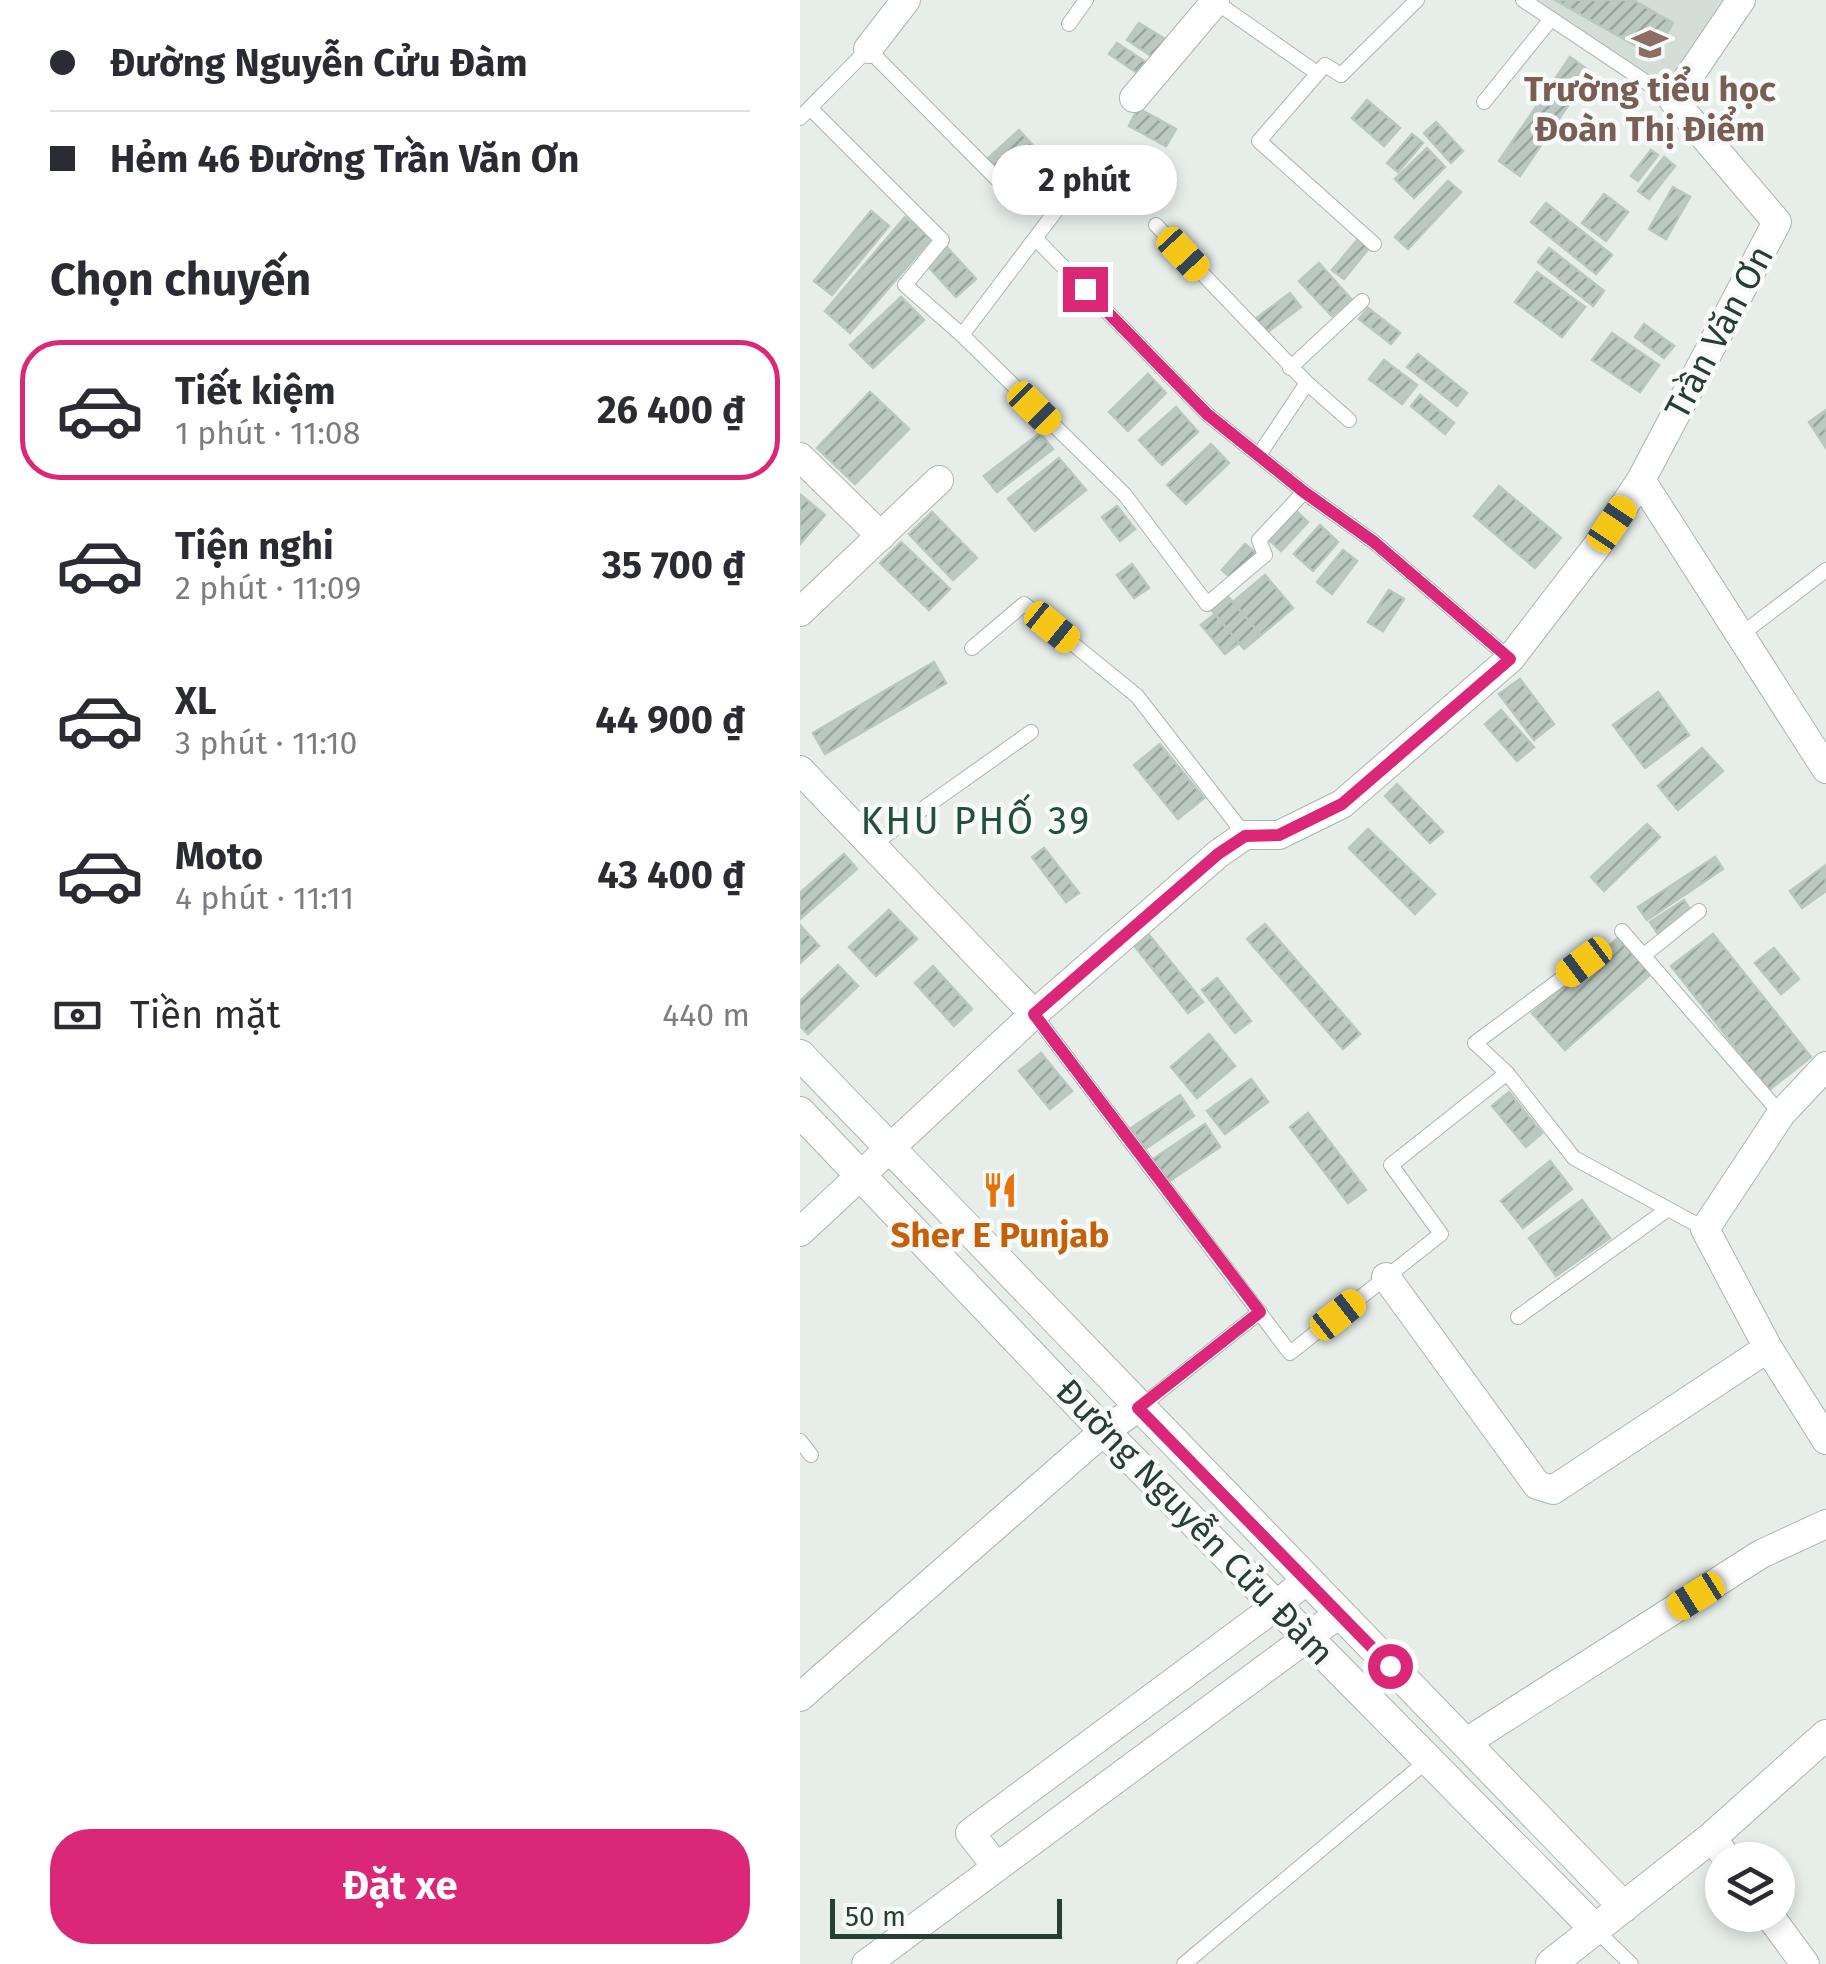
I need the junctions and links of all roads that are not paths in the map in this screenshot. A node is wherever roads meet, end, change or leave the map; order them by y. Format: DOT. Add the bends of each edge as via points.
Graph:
graph roads {
  1 [pos="906,0"];
  2 [pos="1086,0"];
  3 [pos="1417,0"];
  4 [pos="1523,0"];
  5 [pos="1741,0"];
  6 [pos="1215,1"];
  7 [pos="1551,19"];
  8 [pos="1069,24"];
  9 [pos="868,49"];
  10 [pos="1317,73"];
  11 [pos="1134,98"];
  12 [pos="1673,100"];
  13 [pos="1484,102"];
  14 [pos="805,113"];
  15 [pos="1007,188"];
  16 [pos="1058,208"];
  17 [pos="1156,225"];
  18 [pos="1036,239"];
  19 [pos="1374,244"];
  20 [pos="1362,301"];
  21 [pos="962,335"];
  22 [pos="1290,368"];
  23 [pos="1307,384"];
  24 [pos="1350,420"];
  25 [pos="800,456"];
  26 [pos="1259,456"];
  27 [pos="939,480"];
  28 [pos="1641,480"];
  29 [pos="1304,492"];
  30 [pos="881,536"];
  31 [pos="1826,570"];
  32 [pos="800,612"];
  33 [pos="1738,636"];
  34 [pos="972,648"];
  35 [pos="1510,659"];
  36 [pos="1031,732"];
  37 [pos="1826,769"];
  38 [pos="800,770"];
  39 [pos="1245,836"];
  40 [pos="872,845"];
  41 [pos="1699,912"];
  42 [pos="1622,931"];
  43 [pos="1644,955"];
  44 [pos="1584,962"];
  45 [pos="1034,1014"];
  46 [pos="800,1055"];
  47 [pos="1826,1066"];
  48 [pos="1507,1073"];
  49 [pos="800,1112"];
  50 [pos="1781,1114"];
  51 [pos="891,1148"];
  52 [pos="862,1175"];
  53 [pos="1668,1209"];
  54 [pos="1705,1229"];
  55 [pos="800,1232"];
  56 [pos="1386,1278"];
  57 [pos="1260,1312"];
  58 [pos="1518,1317"];
  59 [pos="1768,1348"];
  60 [pos="1138,1408"];
  61 [pos="1104,1431"];
  62 [pos="1824,1434"];
  63 [pos="800,1441"];
  64 [pos="811,1454"];
  65 [pos="1826,1524"];
  66 [pos="1306,1580"];
  67 [pos="1276,1606"];
  68 [pos="1339,1614"];
  69 [pos="1308,1638"];
  70 [pos="800,1697"];
  71 [pos="1110,1728"];
  72 [pos="1826,1736"];
  73 [pos="1465,1743"];
  74 [pos="1428,1759"];
  75 [pos="1138,1764"];
  76 [pos="1727,1842"];
  77 [pos="1705,1858"];
  78 [pos="998,1867"];
  79 [pos="1624,1908"];
  80 [pos="1595,1929"];
  81 [pos="1781,1932"];
  82 [pos="866,1964"];
  83 [pos="1184,1964"];
  84 [pos="1551,1964"];
  85 [pos="1631,1964"];
  86 [pos="1805,1964"];
  1 -- 9 [label="street"];
  2 -- 8 [label="lane"];
  3 -- 10 [label="lane" via="1341,75 1325,65"];
  4 -- 7 [label="lane"];
  5 -- 12 [label="street"];
  6 -- 10 [label="lane"];
  6 -- 11 [label="street"];
  7 -- 12 [label="lane"];
  7 -- 13 [label="lane"];
  9 -- 14 [label="lane"];
  9 -- 15 [label="lane"];
  10 -- 19 [label="lane" via="1259,140"];
  12 -- 28 [label="street, Trần Văn Ơn" via="1777,222"];
  14 -- 21 [label="lane" via="942,240 905,285"];
  16 -- 18 [label="lane"];
  17 -- 22 [label="lane"];
  18 -- 21 [label="lane"];
  18 -- 26 [label="lane" via="1207,414"];
  20 -- 22 [label="lane"];
  21 -- 29 [label="lane" via="1125,495 1207,604 1265,555 1258,540"];
  22 -- 23 [label="lane"];
  23 -- 24 [label="lane"];
  23 -- 26 [label="lane"];
  25 -- 30 [label="street"];
  26 -- 29 [label="lane"];
  27 -- 30 [label="street"];
  28 -- 33 [label="street"];
  28 -- 35 [label="street"];
  29 -- 35 [label="lane" via="1374,542"];
  30 -- 32 [label="street"];
  31 -- 33 [label="lane"];
  33 -- 37 [label="street"];
  34 -- 39 [label="lane" via="1024,604 1136,696"];
  35 -- 39 [label="street" via="1342,804 1279,835"];
  36 -- 40 [label="lane"];
  38 -- 40 [label="street"];
  39 -- 45 [label="street"];
  40 -- 45 [label="street"];
  41 -- 43 [label="lane"];
  42 -- 43 [label="lane"];
  43 -- 50 [label="lane"];
  44 -- 48 [label="lane" via="1475,1043"];
  45 -- 51 [label="street"];
  45 -- 57 [label="lane"];
  46 -- 51 [label="street, Đường Nguyễn Cửu Đàm"];
  47 -- 50 [label="street"];
  48 -- 53 [label="lane" via="1574,1158"];
  48 -- 56 [label="lane" via="1391,1165 1441,1234"];
  49 -- 52 [label="street, Đường Nguyễn Cửu Đàm"];
  50 -- 54 [label="street"];
  51 -- 52 [label="street"];
  51 -- 60 [label="street, Đường Nguyễn Cửu Đàm"];
  52 -- 55 [label="street"];
  52 -- 61 [label="street, Đường Nguyễn Cửu Đàm"];
  53 -- 54 [label="lane"];
  53 -- 58 [label="lane"];
  54 -- 59 [label="street"];
  56 -- 57 [label="lane" via="1290,1353"];
  56 -- 59 [label="street" via="1538,1485 1554,1490"];
  57 -- 60 [label="lane"];
  59 -- 62 [label="street"];
  60 -- 61 [label="street"];
  60 -- 66 [label="street, Đường Nguyễn Cửu Đàm"];
  61 -- 67 [label="street, Đường Nguyễn Cửu Đàm"];
  61 -- 70 [label="street"];
  63 -- 64 [label="lane"];
  65 -- 73 [label="street" via="1761,1554"];
  66 -- 67 [label="street"];
  66 -- 68 [label="street, Đường Nguyễn Cửu Đàm"];
  67 -- 69 [label="street, Đường Nguyễn Cửu Đàm"];
  67 -- 71 [label="street"];
  68 -- 69 [label="street"];
  68 -- 73 [label="street, Đường Nguyễn Cửu Đàm"];
  69 -- 74 [label="street, Đường Nguyễn Cửu Đàm"];
  69 -- 75 [label="street"];
  71 -- 75 [label="street"];
  71 -- 78 [label="street" via="970,1833"];
  72 -- 76 [label="street"];
  73 -- 79 [label="street, Đường Nguyễn Cửu Đàm"];
  74 -- 80 [label="street, Đường Nguyễn Cửu Đàm"];
  74 -- 83 [label="lane"];
  75 -- 78 [label="street"];
  77 -- 79 [label="street"];
  78 -- 82 [label="street"];
  79 -- 80 [label="street"];
  80 -- 84 [label="street"];
  80 -- 85 [label="lane"];
  81 -- 86 [label="street"];
}
